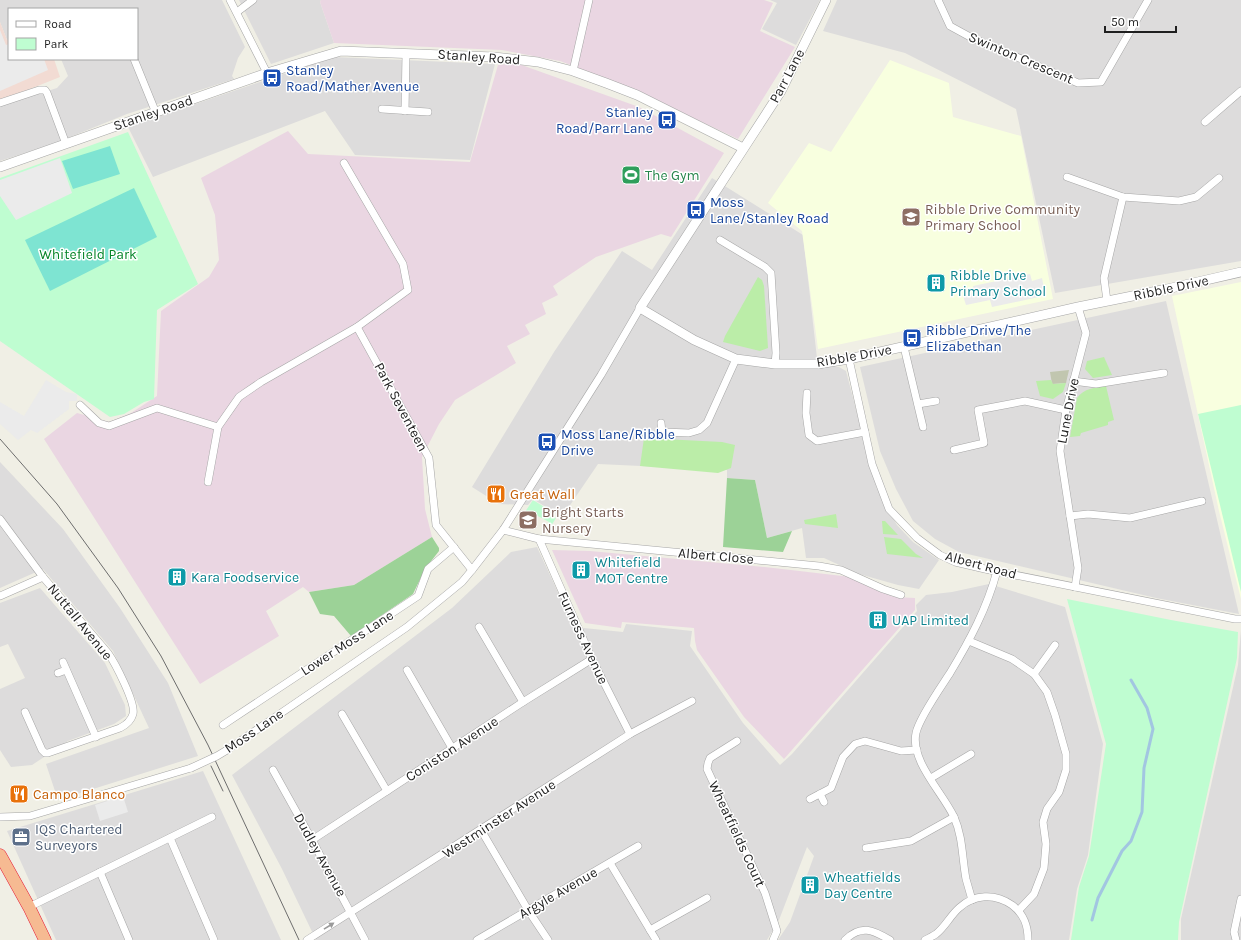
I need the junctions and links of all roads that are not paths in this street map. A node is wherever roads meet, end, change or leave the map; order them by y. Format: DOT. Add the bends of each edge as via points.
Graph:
graph roads {
  1 [pos="230,0"];
  2 [pos="253,0"];
  3 [pos="589,0"];
  4 [pos="826,0"];
  5 [pos="938,0"];
  6 [pos="1148,0"];
  7 [pos="237,12"];
  8 [pos="406,54"];
  9 [pos="134,60"];
  10 [pos="573,71"];
  11 [pos="268,73"];
  12 [pos="1241,91"];
  13 [pos="0,103"];
  14 [pos="382,109"];
  15 [pos="405,111"];
  16 [pos="428,112"];
  17 [pos="156,113"];
  18 [pos="1204,122"];
  19 [pos="66,144"];
  20 [pos="743,148"];
  21 [pos="344,164"];
  22 [pos="0,167"];
  23 [pos="1067,177"];
  24 [pos="1219,178"];
  25 [pos="1122,197"];
  26 [pos="720,240"];
  27 [pos="1241,272"];
  28 [pos="1107,301"];
  29 [pos="1078,307"];
  30 [pos="640,308"];
  31 [pos="357,327"];
  32 [pos="904,347"];
  33 [pos="736,359"];
  34 [pos="848,359"];
  35 [pos="775,364"];
  36 [pos="1164,373"];
  37 [pos="1073,381"];
  38 [pos="807,393"];
  39 [pos="936,401"];
  40 [pos="918,404"];
  41 [pos="80,405"];
  42 [pos="1066,410"];
  43 [pos="661,423"];
  44 [pos="218,427"];
  45 [pos="923,427"];
  46 [pos="865,432"];
  47 [pos="954,450"];
  48 [pos="208,482"];
  49 [pos="1202,501"];
  50 [pos="1070,516"];
  51 [pos="0,519"];
  52 [pos="504,530"];
  53 [pos="539,539"];
  54 [pos="454,547"];
  55 [pos="472,570"];
  56 [pos="997,571"];
  57 [pos="43,577"];
  58 [pos="1076,587"];
  59 [pos="901,594"];
  60 [pos="0,596"];
  61 [pos="1241,619"];
  62 [pos="479,627"];
  63 [pos="969,641"];
  64 [pos="1055,645"];
  65 [pos="1041,651"];
  66 [pos="1048,655"];
  67 [pos="592,659"];
  68 [pos="63,662"];
  69 [pos="66,670"];
  70 [pos="407,670"];
  71 [pos="58,673"];
  72 [pos="1034,674"];
  73 [pos="692,701"];
  74 [pos="523,702"];
  75 [pos="25,712"];
  76 [pos="342,714"];
  77 [pos="223,725"];
  78 [pos="630,734"];
  79 [pos="96,737"];
  80 [pos="737,741"];
  81 [pos="452,748"];
  82 [pos="917,750"];
  83 [pos="971,754"];
  84 [pos="273,770"];
  85 [pos="930,778"];
  86 [pos="387,791"];
  87 [pos="820,794"];
  88 [pos="810,799"];
  89 [pos="824,802"];
  90 [pos="0,817"];
  91 [pos="212,817"];
  92 [pos="954,817"];
  93 [pos="481,830"];
  94 [pos="170,838"];
  95 [pos="312,840"];
  96 [pos="638,846"];
  97 [pos="866,848"];
  98 [pos="0,855"];
  99 [pos="610,863"];
  100 [pos="100,872"];
  101 [pos="707,898"];
  102 [pos="1241,899"];
  103 [pos="972,900"];
  104 [pos="29,907"];
  105 [pos="528,910"];
  106 [pos="1019,910"];
  107 [pos="352,913"];
  108 [pos="650,930"];
  109 [pos="45,940"];
  110 [pos="129,940"];
  111 [pos="214,940"];
  112 [pos="308,940"];
  113 [pos="365,940"];
  114 [pos="477,940"];
  115 [pos="548,940"];
  116 [pos="656,940"];
  117 [pos="773,940"];
  118 [pos="845,940"];
  119 [pos="890,940"];
  120 [pos="925,940"];
  121 [pos="1028,940"];
  122 [pos="1236,940"];
  1 -- 7 [label="street"];
  2 -- 7 [label="street"];
  3 -- 10 [label="street"];
  4 -- 20 [label="street, Parr Lane" via="781,91"];
  5 -- 6 [label="street, Swinton Crescent" via="950,26 972,38 1078,83 1101,82"];
  7 -- 11 [label="street"];
  8 -- 10 [label="street, Stanley Road" via="506,57"];
  8 -- 11 [label="street, Stanley Road" via="341,51"];
  8 -- 15 [label="street"];
  9 -- 17 [label="street"];
  10 -- 20 [label="street, Stanley Road" via="643,98"];
  11 -- 17 [label="street, Stanley Road"];
  12 -- 18 [label="street"];
  13 -- 19 [label="street" via="45,90"];
  14 -- 15 [label="street"];
  15 -- 16 [label="street"];
  17 -- 19 [label="street, Stanley Road"];
  19 -- 22 [label="street, Stanley Road"];
  20 -- 30 [label="street, Parr Lane"];
  21 -- 31 [label="street" via="403,264 408,290"];
  23 -- 25 [label="street"];
  24 -- 25 [label="street" via="1196,197 1179,201"];
  25 -- 28 [label="street" via="1104,278"];
  26 -- 35 [label="street" via="771,273"];
  27 -- 28 [label="street, Ribble Drive"];
  28 -- 29 [label="street, Ribble Drive"];
  29 -- 32 [label="street, Ribble Drive"];
  29 -- 37 [label="street, Lune Drive" via="1086,332"];
  30 -- 33 [label="street, Ribble Drive" via="694,340"];
  30 -- 52 [label="street"];
  31 -- 44 [label="street" via="239,397"];
  31 -- 54 [label="street, Park Seventeen" via="429,458 436,525"];
  32 -- 34 [label="street, Ribble Drive"];
  32 -- 40 [label="street"];
  33 -- 35 [label="street, Ribble Drive"];
  33 -- 43 [label="street" via="707,423 699,430 689,433 662,432"];
  34 -- 35 [label="street, Ribble Drive" via="818,364"];
  34 -- 46 [label="street, Albert Road"];
  36 -- 37 [label="street" via="1096,384"];
  37 -- 42 [label="street, Lune Drive"];
  38 -- 46 [label="street" via="809,435 817,441"];
  39 -- 40 [label="street"];
  40 -- 45 [label="street"];
  41 -- 44 [label="street" via="99,423 110,426 157,408"];
  42 -- 47 [label="street" via="1025,401 978,410 984,443"];
  42 -- 50 [label="street, Lune Drive" via="1060,451"];
  44 -- 48 [label="street"];
  46 -- 56 [label="street, Albert Road" via="872,464 893,514 917,538 940,555 955,562"];
  49 -- 50 [label="street" via="1130,518 1088,514"];
  50 -- 58 [label="street, Lune Drive" via="1078,568"];
  51 -- 57 [label="street, Nuttall Avenue"];
  52 -- 53 [label="street, Albert Close"];
  52 -- 55 [label="street"];
  53 -- 59 [label="street, Albert Close" via="819,566 841,570 883,590"];
  53 -- 67 [label="street, Furness Avenue"];
  54 -- 55 [label="street, Park Seventeen"];
  54 -- 77 [label="street, Lower Moss Lane" via="428,569 418,596"];
  55 -- 90 [label="street, Moss Lane, bridge" via="462,582 407,627 217,756 191,768 30,816"];
  56 -- 58 [label="street, Albert Road"];
  56 -- 63 [label="street" via="984,609"];
  57 -- 60 [label="street"];
  57 -- 79 [label="street, Nuttall Avenue" via="113,660 133,705 132,717 126,725"];
  58 -- 61 [label="street, Albert Road" via="1199,613"];
  62 -- 74 [label="street"];
  63 -- 72 [label="street" via="1012,659"];
  63 -- 82 [label="street" via="922,719 916,733"];
  64 -- 66 [label="street"];
  65 -- 66 [label="street"];
  66 -- 72 [label="street"];
  67 -- 74 [label="street, Coniston Avenue"];
  67 -- 78 [label="street, Furness Avenue"];
  68 -- 69 [label="street"];
  69 -- 71 [label="street"];
  69 -- 79 [label="street"];
  70 -- 81 [label="street"];
  72 -- 106 [label="street" via="1047,692 1066,754 1066,770 1059,792 1047,809 1043,822 1046,844 1044,868 1034,894"];
  73 -- 78 [label="street, Westminster Avenue"];
  74 -- 81 [label="street, Coniston Avenue"];
  75 -- 79 [label="street, Nuttall Avenue" via="45,753"];
  76 -- 86 [label="street"];
  78 -- 93 [label="street, Westminster Avenue"];
  80 -- 117 [label="street, Wheatfields Court" via="710,758 707,769 765,893 777,931"];
  81 -- 86 [label="street, Coniston Avenue"];
  82 -- 85 [label="street"];
  82 -- 87 [label="street" via="901,751 865,741 855,744 844,757 831,788"];
  83 -- 85 [label="street"];
  84 -- 95 [label="street, Dudley Avenue"];
  85 -- 92 [label="street"];
  86 -- 95 [label="street, Coniston Avenue"];
  87 -- 88 [label="street"];
  87 -- 89 [label="street"];
  91 -- 94 [label="street"];
  92 -- 97 [label="street" via="911,841"];
  92 -- 103 [label="street" via="961,839 966,878"];
  93 -- 105 [label="street"];
  93 -- 107 [label="street, Westminster Avenue"];
  94 -- 100 [label="street"];
  94 -- 111 [label="street"];
  95 -- 107 [label="street, Dudley Avenue"];
  96 -- 99 [label="street, Argyle Avenue"];
  98 -- 104 [label="highway"];
  99 -- 105 [label="street, Argyle Avenue"];
  99 -- 108 [label="street"];
  100 -- 104 [label="street"];
  100 -- 110 [label="street"];
  101 -- 108 [label="street"];
  102 -- 122 [label="street" via="1234,932"];
  103 -- 106 [label="street" via="989,896 1005,900"];
  103 -- 120 [label="street" via="959,908 936,934"];
  104 -- 109 [label="highway"];
  105 -- 114 [label="street, Argyle Avenue"];
  105 -- 115 [label="street"];
  106 -- 121 [label="street" via="1026,921"];
  112 -- 107 [label="street, Westminster Avenue, one-way"];
  107 -- 113 [label="street, Dudley Avenue"];
  108 -- 116 [label="street"];
  118 -- 119 [label="street" via="862,930 876,932"];
}
